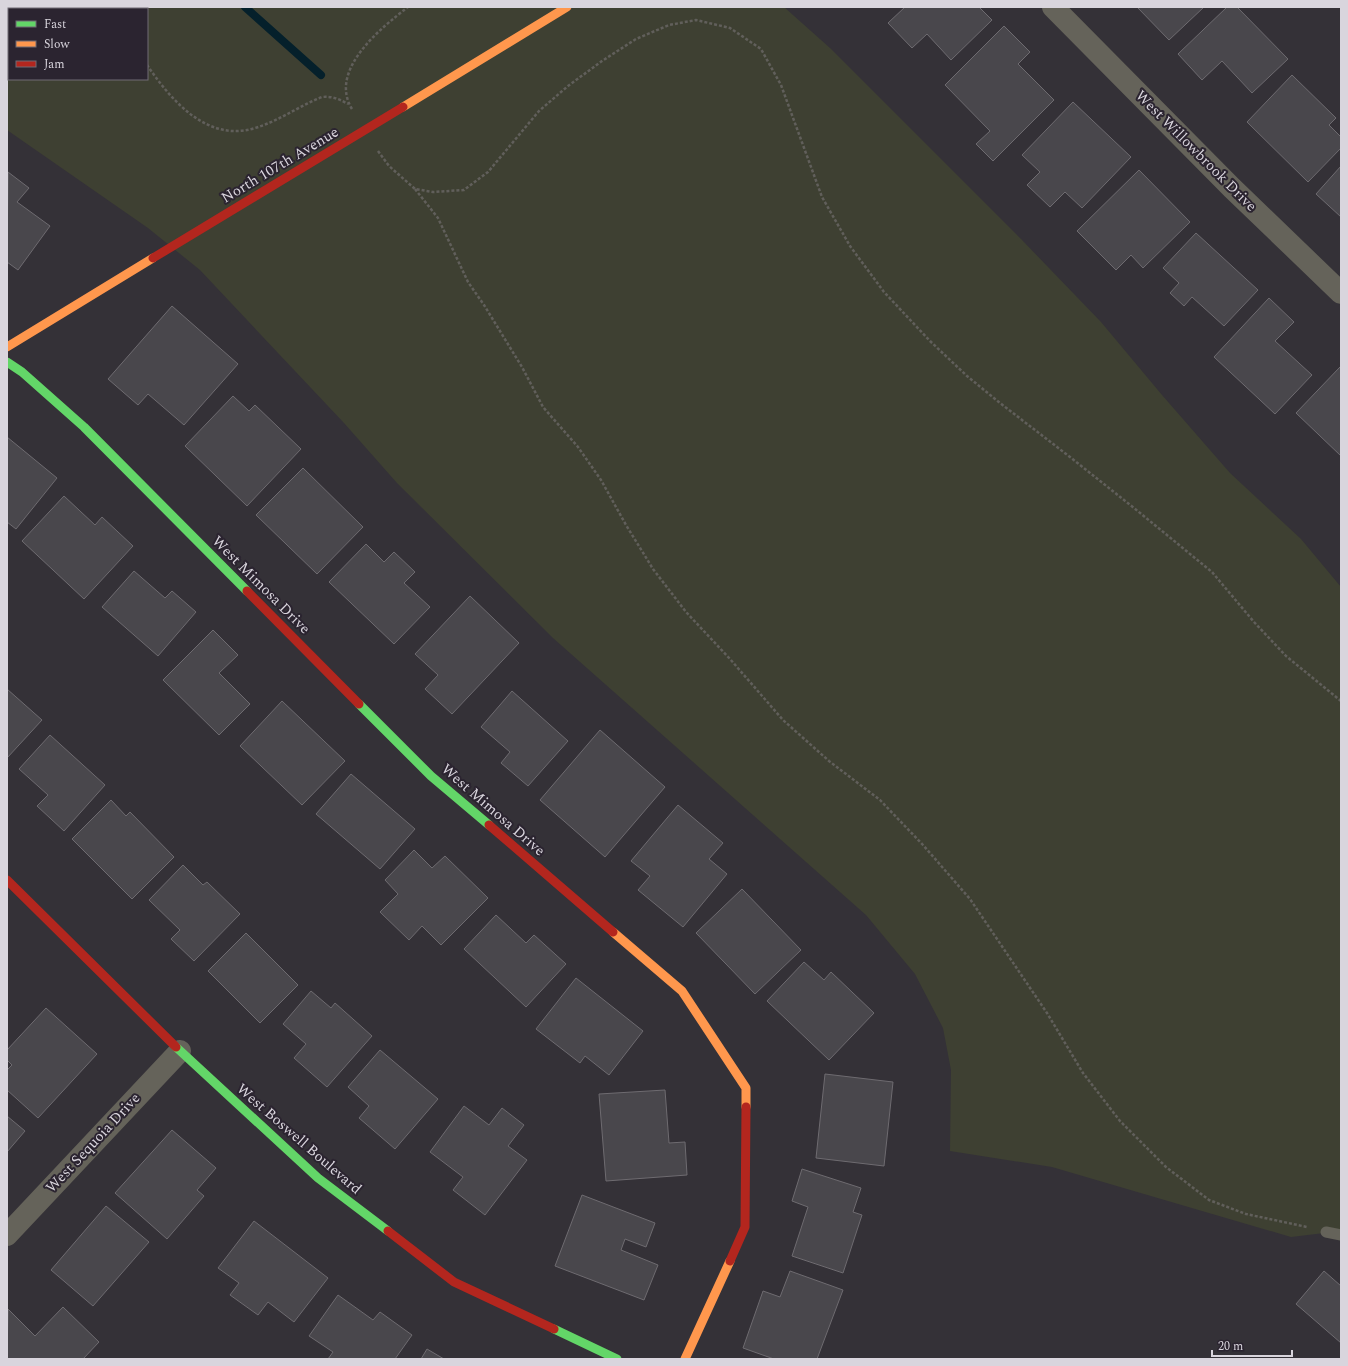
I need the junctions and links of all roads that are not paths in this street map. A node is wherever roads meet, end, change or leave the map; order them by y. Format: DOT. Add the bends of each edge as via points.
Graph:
graph roads {
  1 [pos="567,7"];
  2 [pos="1053,7"];
  3 [pos="1341,293"];
  4 [pos="7,347"];
  5 [pos="7,362"];
  6 [pos="7,880"];
  7 [pos="180,1051"];
  8 [pos="1326,1232"];
  9 [pos="7,1235"];
  10 [pos="1341,1235"];
  11 [pos="617,1359"];
  12 [pos="685,1359"];
  1 -- 4 [label="street, North 107th Avenue"];
  2 -- 3 [label="street, West Willowbrook Drive" via="1232,188"];
  5 -- 12 [label="street, West Mimosa Drive" via="22,372 84,427 431,776 682,991 746,1088 745,1227"];
  6 -- 7 [label="street, West Boswell Boulevard"];
  7 -- 9 [label="street, West Sequoia Drive"];
  7 -- 11 [label="street, West Boswell Boulevard" via="318,1178 454,1282"];
  8 -- 10 [label="lane"];
}
